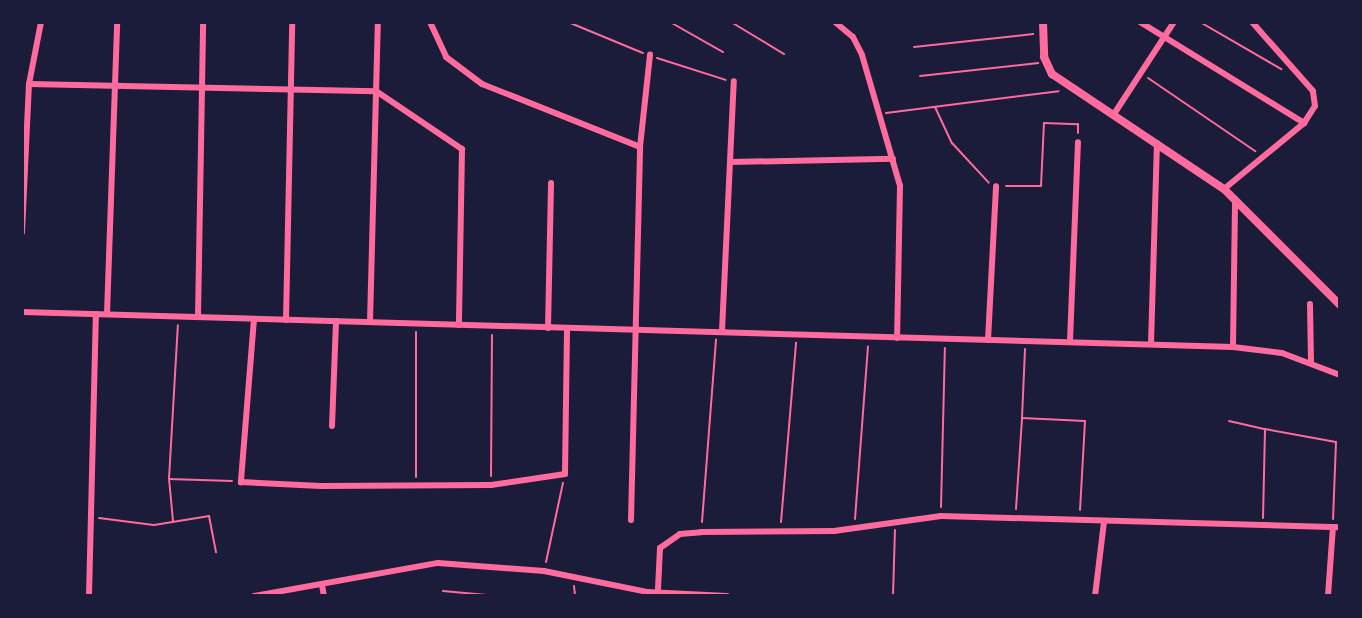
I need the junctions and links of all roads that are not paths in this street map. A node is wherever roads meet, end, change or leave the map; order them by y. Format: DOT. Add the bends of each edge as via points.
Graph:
graph roads {
  1 [pos="41,22"];
  2 [pos="117,22"];
  3 [pos="203,22"];
  4 [pos="292,22"];
  5 [pos="378,22"];
  6 [pos="430,22"];
  7 [pos="835,22"];
  8 [pos="1043,22"];
  9 [pos="1140,22"];
  10 [pos="1174,22"];
  11 [pos="1252,22"];
  12 [pos="1164,38"];
  13 [pos="650,55"];
  14 [pos="734,81"];
  15 [pos="29,84"];
  16 [pos="115,86"];
  17 [pos="201,88"];
  18 [pos="290,89"];
  19 [pos="376,91"];
  20 [pos="1114,114"];
  21 [pos="1304,123"];
  22 [pos="1078,142"];
  23 [pos="1157,142"];
  24 [pos="640,147"];
  25 [pos="893,159"];
  26 [pos="730,162"];
  27 [pos="551,183"];
  28 [pos="996,186"];
  29 [pos="1224,189"];
  30 [pos="1234,198"];
  31 [pos="22,232"];
  32 [pos="1310,304"];
  33 [pos="1340,305"];
  34 [pos="22,312"];
  35 [pos="96,314"];
  36 [pos="107,314"];
  37 [pos="198,317"];
  38 [pos="254,319"];
  39 [pos="286,320"];
  40 [pos="336,321"];
  41 [pos="370,322"];
  42 [pos="459,325"];
  43 [pos="548,328"];
  44 [pos="567,328"];
  45 [pos="638,330"];
  46 [pos="719,331"];
  47 [pos="897,338"];
  48 [pos="988,340"];
  49 [pos="1070,341"];
  50 [pos="1151,344"];
  51 [pos="1233,347"];
  52 [pos="1311,361"];
  53 [pos="1340,375"];
  54 [pos="332,426"];
  55 [pos="631,520"];
  56 [pos="1104,522"];
  57 [pos="1336,527"];
  58 [pos="322,585"];
  59 [pos="658,589"];
  60 [pos="89,596"];
  61 [pos="254,596"];
  62 [pos="324,596"];
  63 [pos="727,596"];
  64 [pos="1095,596"];
  65 [pos="1328,596"];
  1 -- 15 [label="street"];
  2 -- 16 [label="street"];
  3 -- 17 [label="street"];
  4 -- 18 [label="street"];
  5 -- 19 [label="street"];
  6 -- 24 [label="street" via="446,57 482,84"];
  7 -- 25 [label="street" via="853,37 882,114"];
  8 -- 20 [label="street" via="1046,62 1052,74"];
  9 -- 12 [label="street"];
  10 -- 12 [label="street"];
  11 -- 21 [label="street" via="1316,100"];
  12 -- 20 [label="street"];
  12 -- 21 [label="street"];
  13 -- 24 [label="street"];
  14 -- 26 [label="street"];
  15 -- 16 [label="street"];
  15 -- 31 [label="street"];
  16 -- 17 [label="street"];
  16 -- 36 [label="street"];
  17 -- 18 [label="street"];
  17 -- 37 [label="street"];
  18 -- 19 [label="street"];
  18 -- 39 [label="street"];
  19 -- 41 [label="street"];
  19 -- 42 [label="street" via="462,149"];
  20 -- 23 [label="street"];
  21 -- 29 [label="street"];
  22 -- 49 [label="street"];
  23 -- 29 [label="street"];
  23 -- 50 [label="street"];
  24 -- 45 [label="street"];
  25 -- 26 [label="street"];
  25 -- 47 [label="street" via="902,205"];
  26 -- 46 [label="street"];
  27 -- 43 [label="street"];
  28 -- 48 [label="street"];
  29 -- 30 [label="street"];
  30 -- 33 [label="street"];
  30 -- 51 [label="street"];
  32 -- 52 [label="street"];
  34 -- 35 [label="street"];
  35 -- 36 [label="street"];
  35 -- 60 [label="street"];
  36 -- 37 [label="street"];
  37 -- 38 [label="street"];
  38 -- 39 [label="street"];
  38 -- 44 [label="street" via="241,482 491,485 565,474"];
  39 -- 40 [label="street"];
  40 -- 41 [label="street"];
  40 -- 54 [label="street"];
  41 -- 42 [label="street"];
  42 -- 43 [label="street"];
  43 -- 44 [label="street"];
  44 -- 45 [label="street"];
  45 -- 46 [label="street"];
  45 -- 55 [label="street"];
  46 -- 47 [label="street"];
  47 -- 48 [label="street"];
  48 -- 49 [label="street"];
  49 -- 50 [label="street"];
  50 -- 51 [label="street"];
  51 -- 52 [label="street"];
  52 -- 53 [label="street"];
  56 -- 57 [label="street"];
  56 -- 59 [label="street" via="1015,522 941,516 854,529 680,534 660,548"];
  56 -- 64 [label="street"];
  57 -- 65 [label="street"];
  58 -- 59 [label="street" via="438,563 544,571 647,592"];
  58 -- 61 [label="street"];
  58 -- 62 [label="street"];
  59 -- 63 [label="street"];
}
